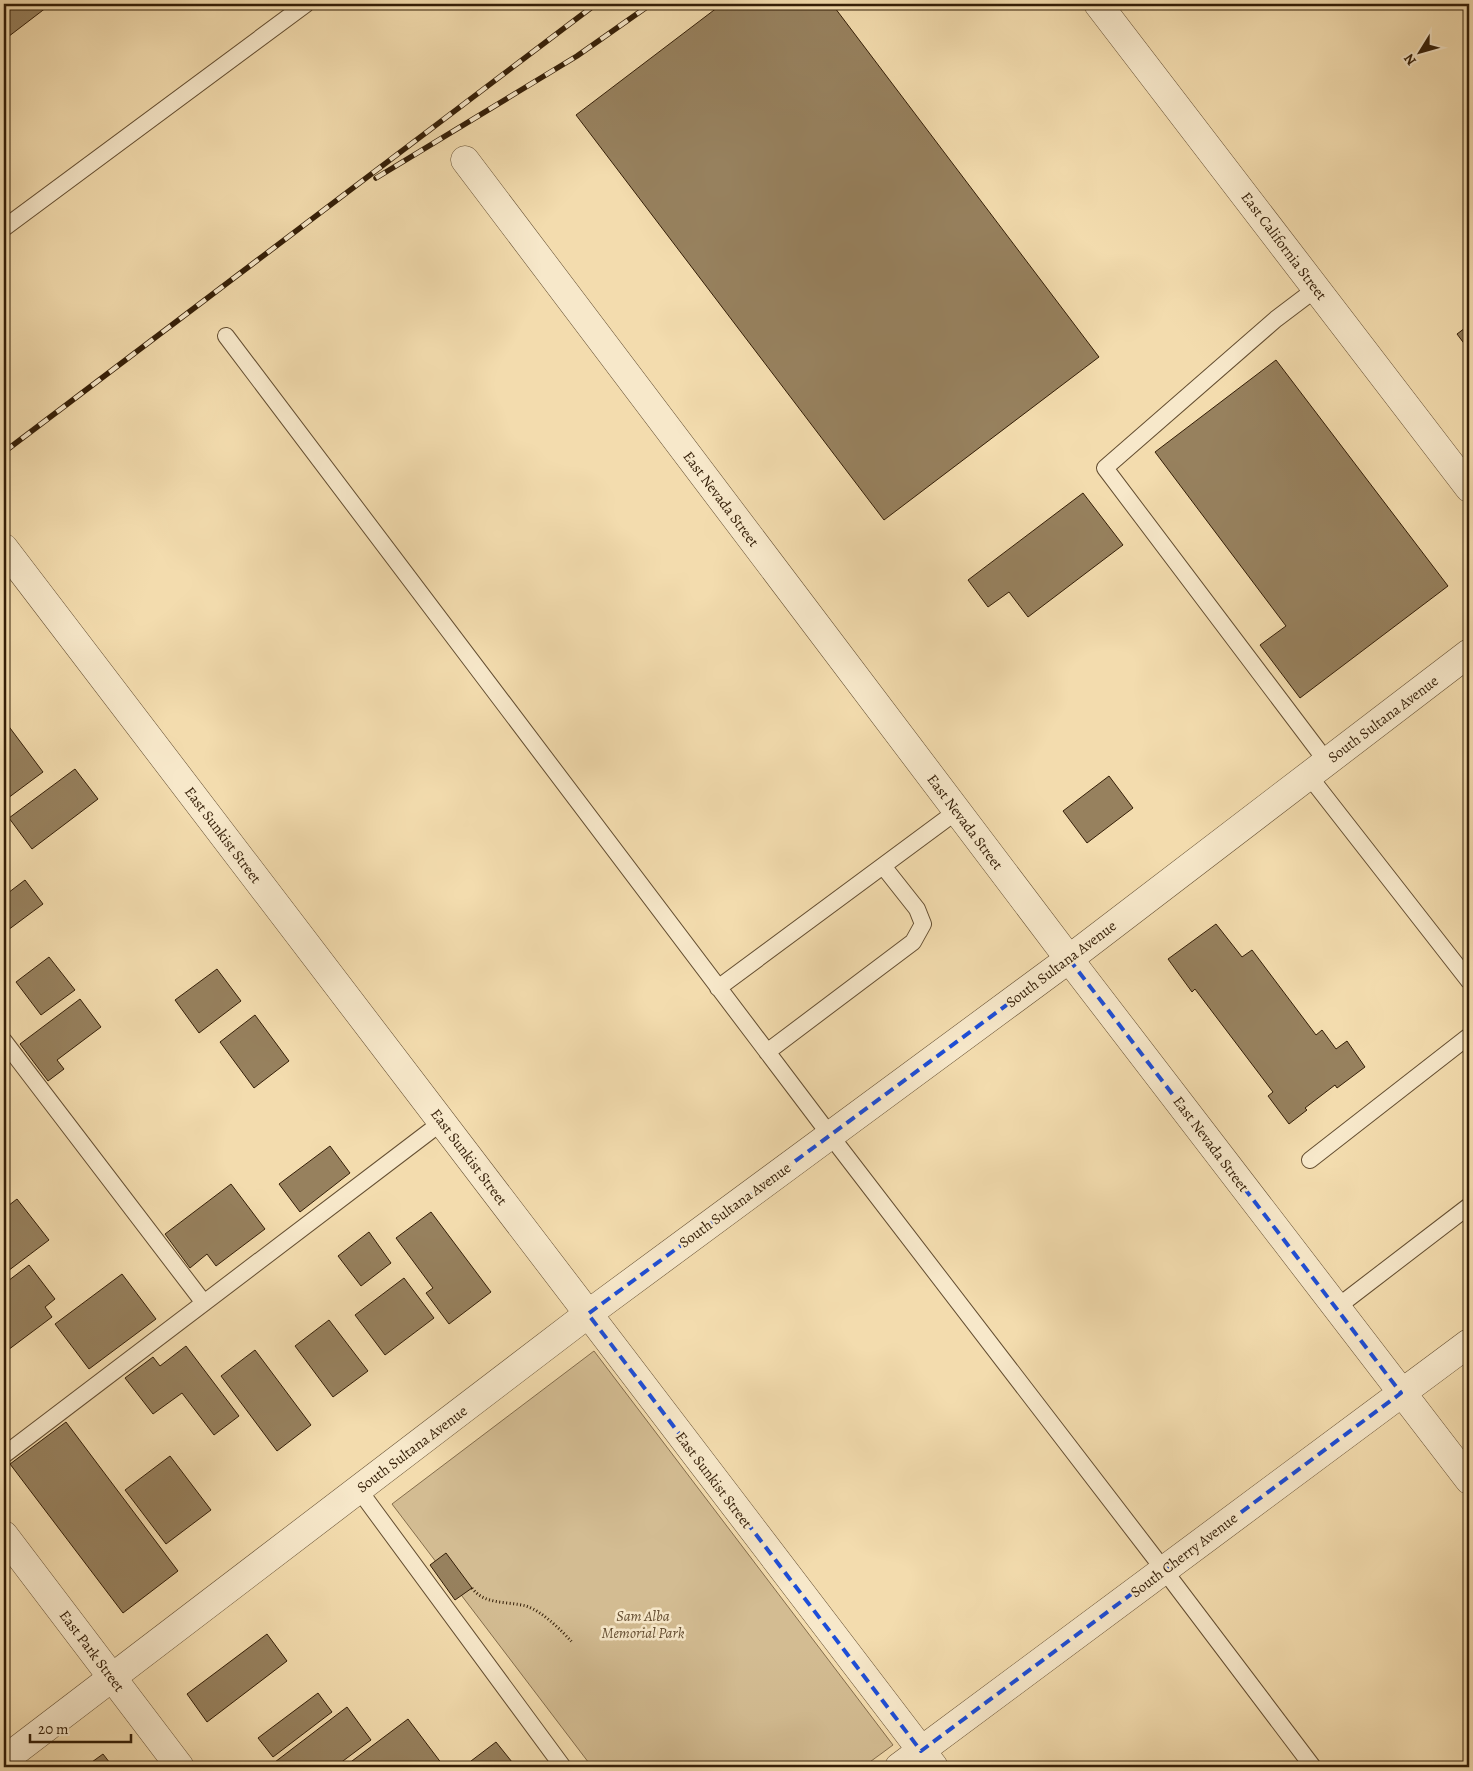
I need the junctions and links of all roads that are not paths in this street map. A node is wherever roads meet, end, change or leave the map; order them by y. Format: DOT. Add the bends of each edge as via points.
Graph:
graph roads {
  1 [pos="306,4"];
  2 [pos="1098,4"];
  3 [pos="465,160"];
  4 [pos="4,228"];
  5 [pos="1317,288"];
  6 [pos="226,336"];
  7 [pos="1469,488"];
  8 [pos="4,548"];
  9 [pos="1469,653"];
  10 [pos="1318,769"];
  11 [pos="957,811"];
  12 [pos="883,866"];
  13 [pos="1069,959"];
  14 [pos="1469,981"];
  15 [pos="718,988"];
  16 [pos="1469,1036"];
  17 [pos="4,1041"];
  18 [pos="767,1052"];
  19 [pos="442,1122"];
  20 [pos="830,1135"];
  21 [pos="1310,1160"];
  22 [pos="1469,1206"];
  23 [pos="204,1303"];
  24 [pos="1336,1308"];
  25 [pos="588,1314"];
  26 [pos="1469,1343"];
  27 [pos="1401,1393"];
  28 [pos="4,1455"];
  29 [pos="1469,1480"];
  30 [pos="359,1490"];
  31 [pos="4,1535"];
  32 [pos="1164,1570"];
  33 [pos="113,1678"];
  34 [pos="927,1759"];
  35 [pos="4,1760"];
  36 [pos="180,1767"];
  37 [pos="563,1767"];
  38 [pos="900,1767"];
  39 [pos="1313,1767"];
  1 -- 4 [label="lane"];
  2 -- 5 [label="street, East California Street"];
  3 -- 11 [label="street, East Nevada Street"];
  5 -- 7 [label="street, East California Street"];
  5 -- 10 [label="lane" via="1276,319 1105,468"];
  6 -- 15 [label="lane"];
  8 -- 19 [label="street, East Sunkist Street"];
  9 -- 10 [label="street, South Sultana Avenue"];
  10 -- 13 [label="street, South Sultana Avenue"];
  10 -- 14 [label="lane"];
  11 -- 12 [label="lane"];
  11 -- 13 [label="street, East Nevada Street"];
  12 -- 15 [label="lane"];
  12 -- 18 [label="lane" via="917,909 923,924 913,942"];
  13 -- 20 [label="street, South Sultana Avenue"];
  13 -- 24 [label="street, East Nevada Street"];
  15 -- 18 [label="lane"];
  16 -- 21 [label="lane"];
  17 -- 23 [label="lane"];
  18 -- 20 [label="lane"];
  19 -- 23 [label="lane"];
  19 -- 25 [label="street, East Sunkist Street"];
  20 -- 25 [label="street, South Sultana Avenue"];
  20 -- 32 [label="lane"];
  22 -- 24 [label="lane"];
  23 -- 28 [label="lane"];
  24 -- 27 [label="street, East Nevada Street"];
  25 -- 30 [label="street, South Sultana Avenue"];
  25 -- 34 [label="street, East Sunkist Street"];
  26 -- 27 [label="street, South Cherry Avenue"];
  27 -- 29 [label="street, East Nevada Street"];
  27 -- 32 [label="street, South Cherry Avenue"];
  30 -- 33 [label="street, South Sultana Avenue"];
  30 -- 37 [label="lane"];
  31 -- 33 [label="street, East Park Street"];
  32 -- 34 [label="street, South Cherry Avenue"];
  32 -- 39 [label="lane"];
  33 -- 35 [label="street, South Sultana Avenue"];
  33 -- 36 [label="street, East Park Street"];
  34 -- 38 [label="street, South Cherry Avenue"];
}
